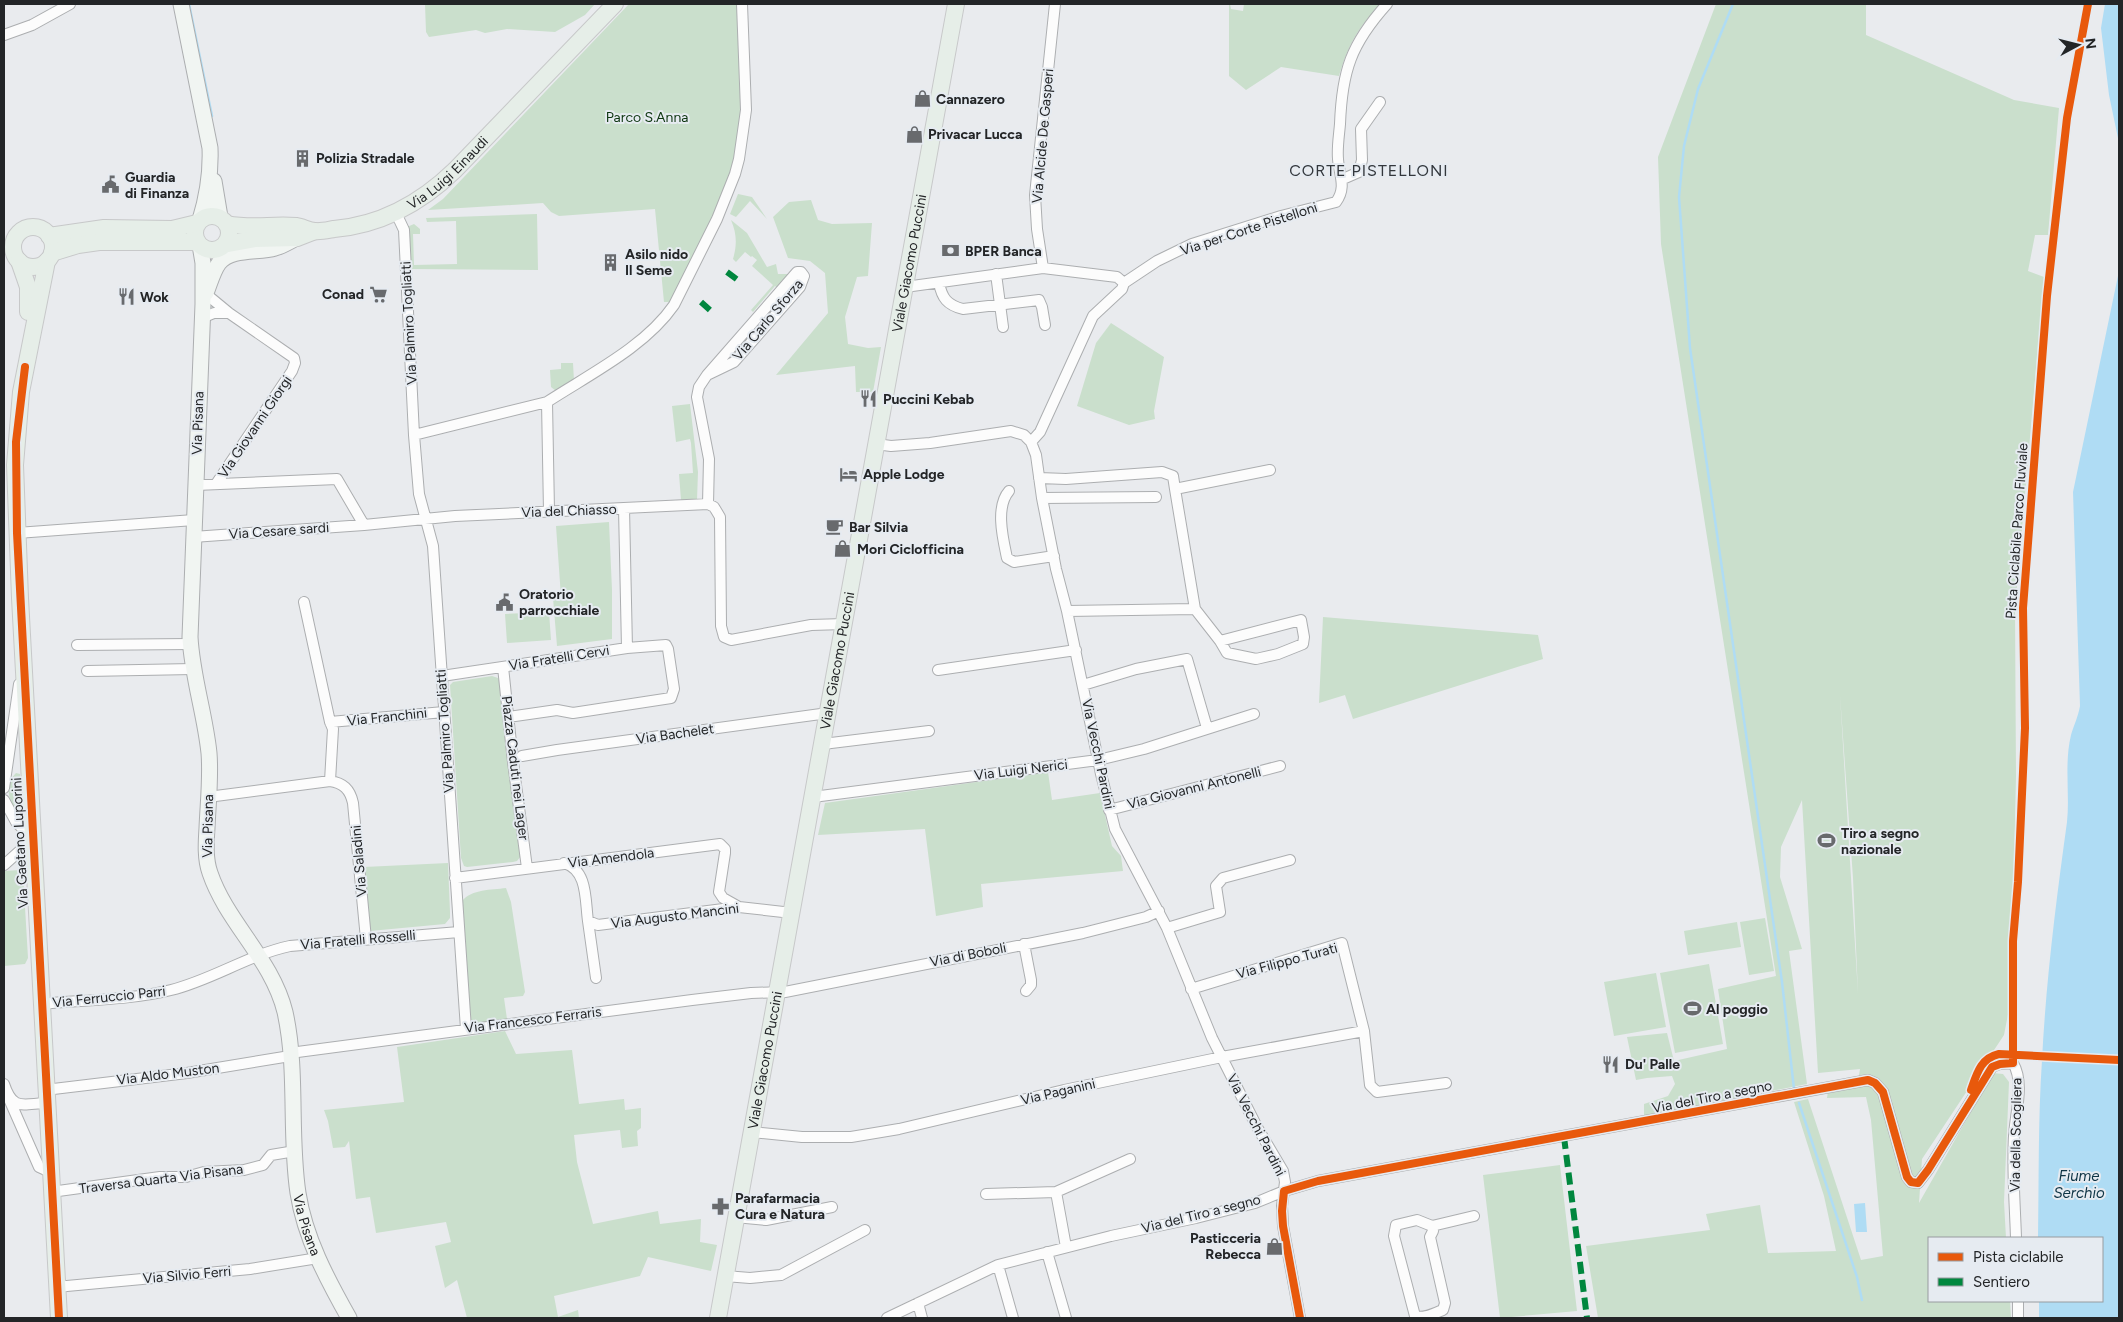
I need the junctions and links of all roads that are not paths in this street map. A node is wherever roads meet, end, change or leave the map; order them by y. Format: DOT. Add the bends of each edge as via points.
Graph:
graph roads {
  1 [pos="70,4"];
  2 [pos="181,4"];
  3 [pos="615,4"];
  4 [pos="742,4"];
  5 [pos="956,4"];
  6 [pos="1056,4"];
  7 [pos="1387,4"];
  8 [pos="4,35"];
  9 [pos="1380,102"];
  10 [pos="210,163"];
  11 [pos="208,179"];
  12 [pos="1343,179"];
  13 [pos="396,213"];
  14 [pos="224,220"];
  15 [pos="199,221"];
  16 [pos="159,228"];
  17 [pos="315,231"];
  18 [pos="11,235"];
  19 [pos="49,236"];
  20 [pos="297,238"];
  21 [pos="199,244"];
  22 [pos="223,246"];
  23 [pos="13,256"];
  24 [pos="49,257"];
  25 [pos="1043,268"];
  26 [pos="996,274"];
  27 [pos="939,283"];
  28 [pos="1124,283"];
  29 [pos="905,287"];
  30 [pos="204,305"];
  31 [pos="1000,305"];
  32 [pos="229,313"];
  33 [pos="1045,325"];
  34 [pos="1003,327"];
  35 [pos="25,367"];
  36 [pos="706,375"];
  37 [pos="547,402"];
  38 [pos="414,435"];
  39 [pos="1031,442"];
  40 [pos="876,444"];
  41 [pos="1270,470"];
  42 [pos="1039,478"];
  43 [pos="216,484"];
  44 [pos="196,485"];
  45 [pos="1175,489"];
  46 [pos="1009,491"];
  47 [pos="1156,497"];
  48 [pos="1042,498"];
  49 [pos="708,504"];
  50 [pos="624,508"];
  51 [pos="549,511"];
  52 [pos="194,520"];
  53 [pos="427,520"];
  54 [pos="364,525"];
  55 [pos="17,533"];
  56 [pos="193,537"];
  57 [pos="1054,556"];
  58 [pos="304,602"];
  59 [pos="1195,609"];
  60 [pos="1068,611"];
  61 [pos="844,624"];
  62 [pos="1220,640"];
  63 [pos="190,644"];
  64 [pos="78,645"];
  65 [pos="627,648"];
  66 [pos="1076,650"];
  67 [pos="23,656"];
  68 [pos="503,668"];
  69 [pos="193,669"];
  70 [pos="86,670"];
  71 [pos="938,670"];
  72 [pos="442,676"];
  73 [pos="1083,685"];
  74 [pos="444,712"];
  75 [pos="828,713"];
  76 [pos="1254,714"];
  77 [pos="508,717"];
  78 [pos="330,722"];
  79 [pos="1207,728"];
  80 [pos="929,731"];
  81 [pos="823,744"];
  82 [pos="522,756"];
  83 [pos="28,759"];
  84 [pos="1098,760"];
  85 [pos="1280,766"];
  86 [pos="7,771"];
  87 [pos="330,781"];
  88 [pos="4,788"];
  89 [pos="208,797"];
  90 [pos="813,797"];
  91 [pos="4,800"];
  92 [pos="1109,810"];
  93 [pos="33,839"];
  94 [pos="1290,860"];
  95 [pos="591,861"];
  96 [pos="564,863"];
  97 [pos="4,865"];
  98 [pos="527,868"];
  99 [pos="581,876"];
  100 [pos="455,878"];
  101 [pos="719,888"];
  102 [pos="739,907"];
  103 [pos="1159,911"];
  104 [pos="696,913"];
  105 [pos="792,913"];
  106 [pos="588,921"];
  107 [pos="1167,928"];
  108 [pos="459,932"];
  109 [pos="366,939"];
  110 [pos="1024,944"];
  111 [pos="259,955"];
  112 [pos="596,978"];
  113 [pos="1191,989"];
  114 [pos="1026,991"];
  115 [pos="777,992"];
  116 [pos="42,1004"];
  117 [pos="466,1029"];
  118 [pos="1364,1031"];
  119 [pos="290,1055"];
  120 [pos="1222,1058"];
  121 [pos="2013,1063"];
  122 [pos="1446,1083"];
  123 [pos="4,1084"];
  124 [pos="46,1096"];
  125 [pos="9,1099"];
  126 [pos="751,1132"];
  127 [pos="295,1151"];
  128 [pos="1130,1159"];
  129 [pos="50,1172"];
  130 [pos="1284,1191"];
  131 [pos="51,1192"];
  132 [pos="1056,1192"];
  133 [pos="986,1194"];
  134 [pos="832,1207"];
  135 [pos="1474,1216"];
  136 [pos="736,1217"];
  137 [pos="1432,1226"];
  138 [pos="865,1230"];
  139 [pos="2016,1237"];
  140 [pos="1066,1247"];
  141 [pos="1047,1252"];
  142 [pos="318,1258"];
  143 [pos="998,1264"];
  144 [pos="725,1276"];
  145 [pos="56,1287"];
  146 [pos="2018,1302"];
  147 [pos="918,1303"];
  148 [pos="58,1318"];
  149 [pos="349,1318"];
  150 [pos="718,1318"];
  151 [pos="887,1318"];
  152 [pos="922,1318"];
  153 [pos="1013,1318"];
  154 [pos="1066,1318"];
  155 [pos="1300,1318"];
  156 [pos="2018,1318"];
  1 -- 8 [label="street" via="32,25"];
  2 -- 10 [label="main road, Via Pisana" via="207,130"];
  3 -- 13 [label="main road, Via Luigi Einaudi" via="440,185"];
  4 -- 37 [label="street" via="745,121 736,174 717,219 666,318 650,334"];
  5 -- 29 [label="main road, Viale Giacomo Puccini"];
  6 -- 25 [label="street, Via Alcide De Gasperi" via="1035,196"];
  7 -- 12 [label="street, Via per Corte Pistelloni" via="1359,39 1341,91 1338,160"];
  9 -- 12 [label="street" via="1361,129 1359,172"];
  10 -- 11 [label="main road, Via Pisana"];
  10 -- 14 [label="main road, Via Pisana"];
  11 -- 15 [label="main road, Via Pisana"];
  11 -- 16 [label="main road" via="193,213 180,222"];
  12 -- 28 [label="street, Via per Corte Pistelloni" via="1341,195 1336,202 1192,244 1157,261"];
  13 -- 17 [label="main road, Via Luigi Einaudi" via="357,226"];
  13 -- 38 [label="street, Via Palmiro Togliatti" via="404,230"];
  14 -- 15 [label="main road" via="213,215"];
  14 -- 17 [label="main road, Via Luigi Einaudi" via="245,228 297,226"];
  14 -- 22 [label="main road, Via Pisana" via="230,233"];
  15 -- 16 [label="main road" via="180,228"];
  15 -- 21 [label="main road, Via Pisana" via="195,234"];
  16 -- 19 [label="main road" via="104,228"];
  17 -- 20 [label="main road"];
  18 -- 19 [label="main road, Via Gaetano Luporini" via="34,227"];
  18 -- 23 [label="main road, Via Gaetano Luporini"];
  19 -- 24 [label="main road, Via Gaetano Luporini" via="52,244"];
  20 -- 22 [label="main road" via="255,239"];
  20 -- 30 [label="main road" via="276,248 239,253 219,262"];
  21 -- 22 [label="main road" via="207,249"];
  21 -- 24 [label="main road" via="99,242 78,245"];
  21 -- 30 [label="main road, Via Pisana"];
  22 -- 30 [label="main road, Via Pisana" via="210,268"];
  23 -- 24 [label="main road" via="30,266 36,266"];
  23 -- 35 [label="main road, Via Gaetano Luporini" via="28,286"];
  24 -- 35 [label="main road, Via Gaetano Luporini"];
  25 -- 26 [label="street"];
  25 -- 28 [label="street" via="1117,277"];
  26 -- 27 [label="street"];
  26 -- 31 [label="street"];
  27 -- 29 [label="street"];
  27 -- 31 [label="street" via="944,300 953,307"];
  28 -- 39 [label="street, Via per Corte Pistelloni" via="1122,289 1093,316 1040,432"];
  29 -- 40 [label="main road, Viale Giacomo Puccini"];
  30 -- 32 [label="street, Via Giovanni Giorgi"];
  30 -- 32 [label="street" via="214,313"];
  30 -- 44 [label="main road, Via Pisana"];
  31 -- 33 [label="street" via="1039,300"];
  31 -- 34 [label="street"];
  32 -- 43 [label="street, Via Giovanni Giorgi" via="285,351 295,363"];
  35 -- 55 [label="main road, Via Gaetano Luporini" via="16,442"];
  36 -- 36 [label="street, Via Carlo Sforza" via="734,362 800,287 804,276 801,272 797,272"];
  36 -- 49 [label="street, Via Carlo Sforza" via="697,397 709,459"];
  37 -- 38 [label="street"];
  37 -- 51 [label="street"];
  38 -- 53 [label="street, Via Palmiro Togliatti" via="420,494"];
  39 -- 40 [label="street" via="1024,435 1011,431 930,443"];
  39 -- 42 [label="street, Via Vecchi Pardini"];
  40 -- 61 [label="main road, Viale Giacomo Puccini"];
  41 -- 45 [label="street"];
  42 -- 45 [label="street" via="1162,472 1173,476"];
  42 -- 48 [label="street, Via Vecchi Pardini"];
  43 -- 44 [label="street"];
  43 -- 54 [label="street" via="338,478"];
  44 -- 52 [label="main road, Via Pisana"];
  45 -- 59 [label="street"];
  46 -- 57 [label="street" via="1002,501 1001,510 1007,558 1014,562"];
  47 -- 48 [label="street"];
  48 -- 57 [label="street, Via Vecchi Pardini"];
  49 -- 50 [label="street, Via del Chiasso"];
  49 -- 61 [label="street" via="720,517 720,626 724,637 731,640 811,625"];
  50 -- 51 [label="street, Via del Chiasso"];
  50 -- 65 [label="street, Via Fratelli Cervi"];
  51 -- 53 [label="street, Via del Chiasso"];
  52 -- 55 [label="street"];
  52 -- 56 [label="main road, Via Pisana"];
  53 -- 54 [label="street, Via del Chiasso"];
  53 -- 72 [label="street, Via Palmiro Togliatti" via="433,546"];
  54 -- 56 [label="street, Via Cesare sardi"];
  55 -- 67 [label="main road, Via Gaetano Luporini"];
  56 -- 63 [label="main road, Via Pisana"];
  57 -- 60 [label="street, Via Vecchi Pardini"];
  58 -- 78 [label="street"];
  59 -- 60 [label="street"];
  59 -- 62 [label="street"];
  60 -- 66 [label="street, Via Vecchi Pardini"];
  61 -- 75 [label="main road, Viale Giacomo Puccini"];
  62 -- 62 [label="street" via="1228,653 1256,659 1303,644 1304,637 1301,620"];
  63 -- 64 [label="street"];
  63 -- 69 [label="main road, Via Pisana"];
  65 -- 68 [label="street, Via Fratelli Cervi"];
  65 -- 77 [label="street" via="666,645 674,690 671,698 573,713 557,710"];
  66 -- 71 [label="street"];
  66 -- 73 [label="street, Via Vecchi Pardini"];
  67 -- 83 [label="main road, Via Gaetano Luporini"];
  67 -- 86 [label="street, Via Gaetano Luporini"];
  68 -- 72 [label="street, Via Fratelli Cervi"];
  68 -- 77 [label="street, Piazza Caduti nei Lager"];
  69 -- 70 [label="street"];
  69 -- 89 [label="main road, Via Pisana" via="208,747"];
  72 -- 74 [label="street, Via Palmiro Togliatti"];
  73 -- 79 [label="street" via="1136,669 1187,659"];
  73 -- 84 [label="street, Via Vecchi Pardini"];
  74 -- 78 [label="street, Via Franchini"];
  74 -- 100 [label="street, Via Palmiro Togliatti"];
  75 -- 81 [label="main road, Viale Giacomo Puccini"];
  75 -- 82 [label="street, Via Bachelet"];
  76 -- 79 [label="street, Via Luigi Nerici"];
  77 -- 98 [label="street, Piazza Caduti nei Lager"];
  78 -- 87 [label="street" via="333,729"];
  79 -- 84 [label="street, Via Luigi Nerici"];
  80 -- 81 [label="street"];
  81 -- 90 [label="main road, Viale Giacomo Puccini"];
  83 -- 86 [label="street, Via Gaetano Luporini" via="13,761"];
  83 -- 93 [label="main road, Via Gaetano Luporini"];
  84 -- 90 [label="street, Via Luigi Nerici"];
  84 -- 92 [label="street, Via Vecchi Pardini"];
  85 -- 92 [label="street, Via Giovanni Antonelli"];
  86 -- 88 [label="street, Via Gaetano Luporini"];
  87 -- 89 [label="street"];
  87 -- 109 [label="street, Via Saladini" via="344,785 353,802"];
  89 -- 111 [label="main road, Via Pisana" via="208,870 226,907"];
  90 -- 105 [label="main road, Viale Giacomo Puccini"];
  91 -- 93 [label="street, Via Gaetano Luporini" via="16,822"];
  92 -- 103 [label="street, Via Vecchi Pardini" via="1120,841"];
  93 -- 97 [label="street, Via Gaetano Luporini"];
  93 -- 116 [label="main road, Via Gaetano Luporini"];
  94 -- 107 [label="street" via="1223,878 1216,886 1220,912"];
  95 -- 96 [label="street, Via Amendola"];
  95 -- 99 [label="street"];
  95 -- 101 [label="street, Via Amendola" via="720,844 725,852"];
  96 -- 98 [label="street, Via Amendola"];
  96 -- 99 [label="street" via="572,865"];
  98 -- 100 [label="street, Via Amendola"];
  99 -- 106 [label="street"];
  100 -- 108 [label="street, Via Palmiro Togliatti"];
  101 -- 102 [label="street" via="723,898"];
  101 -- 104 [label="street, Via Amendola" via="710,905"];
  102 -- 104 [label="street, Via Augusto Mancini"];
  102 -- 105 [label="street, Via Augusto Mancini"];
  103 -- 107 [label="street, Via Vecchi Pardini"];
  103 -- 110 [label="street, Via di Boboli" via="1119,924"];
  104 -- 106 [label="street, Via Augusto Mancini" via="598,925"];
  105 -- 115 [label="main road, Viale Giacomo Puccini"];
  106 -- 112 [label="street"];
  107 -- 113 [label="street, Via Vecchi Pardini"];
  108 -- 109 [label="street, Via Fratelli Rosselli"];
  108 -- 117 [label="street, Via Palmiro Togliatti"];
  109 -- 111 [label="street, Via Fratelli Rosselli" via="290,946"];
  110 -- 114 [label="street" via="1031,980"];
  110 -- 115 [label="street, Via di Boboli" via="821,986"];
  111 -- 116 [label="street, Via Ferruccio Parri" via="173,990"];
  111 -- 119 [label="main road, Via Pisana" via="281,999"];
  113 -- 118 [label="street, Via Filippo Turati" via="1342,943"];
  113 -- 120 [label="street, Via Vecchi Pardini"];
  115 -- 117 [label="street, Via Francesco Ferraris"];
  115 -- 126 [label="main road, Viale Giacomo Puccini"];
  116 -- 124 [label="main road, Via Gaetano Luporini"];
  117 -- 119 [label="street, Via Francesco Ferraris"];
  118 -- 120 [label="street, Via Paganini"];
  118 -- 122 [label="street, Via Filippo Turati" via="1370,1085 1377,1092"];
  119 -- 124 [label="street, Via Aldo Muston"];
  119 -- 127 [label="main road, Via Pisana"];
  120 -- 126 [label="street, Via Paganini" via="851,1137 811,1138"];
  120 -- 130 [label="street, Via Vecchi Pardini" via="1283,1171"];
  121 -- 130 [label="street, Via del Tiro a segno" via="1992,1067 1918,1183 1907,1177 1883,1092 1868,1080 1318,1181"];
  121 -- 139 [label="street, Via della Scogliera" via="2018,1082 2014,1138"];
  123 -- 125 [label="street"];
  124 -- 125 [label="street" via="21,1105"];
  124 -- 129 [label="main road, Via Gaetano Luporini"];
  125 -- 129 [label="street" via="38,1167"];
  126 -- 136 [label="main road, Viale Giacomo Puccini"];
  127 -- 131 [label="street, Traversa Quarta Via Pisana" via="271,1155 262,1165 244,1170 160,1177"];
  127 -- 142 [label="main road, Via Pisana" via="300,1203"];
  128 -- 132 [label="street"];
  129 -- 131 [label="main road, Via Gaetano Luporini"];
  130 -- 140 [label="street, Via del Tiro a segno" via="1255,1203"];
  130 -- 155 [label="street, Via Vecchi Pardini" via="1283,1226"];
  131 -- 145 [label="main road, Via Gaetano Luporini"];
  132 -- 133 [label="street"];
  132 -- 140 [label="street"];
  134 -- 136 [label="street" via="766,1220"];
  135 -- 137 [label="street"];
  136 -- 144 [label="main road, Viale Giacomo Puccini"];
  137 -- 137 [label="street" via="1417,1220 1394,1228 1403,1272 1415,1316 1418,1317 1443,1310 1445,1303 1430,1237"];
  138 -- 144 [label="street" via="781,1275"];
  140 -- 141 [label="street, Via del Tiro a segno"];
  141 -- 143 [label="street, Via del Tiro a segno"];
  141 -- 154 [label="street"];
  142 -- 145 [label="street, Via Silvio Ferri" via="250,1269"];
  142 -- 149 [label="main road, Via Pisana"];
  143 -- 147 [label="street, Via del Tiro a segno"];
  143 -- 153 [label="street"];
  144 -- 150 [label="main road, Viale Giacomo Puccini"];
  145 -- 148 [label="main road, Via Gaetano Luporini"];
  146 -- 156 [label="street"];
  147 -- 151 [label="street, Via del Tiro a segno"];
  147 -- 152 [label="street"];
}
